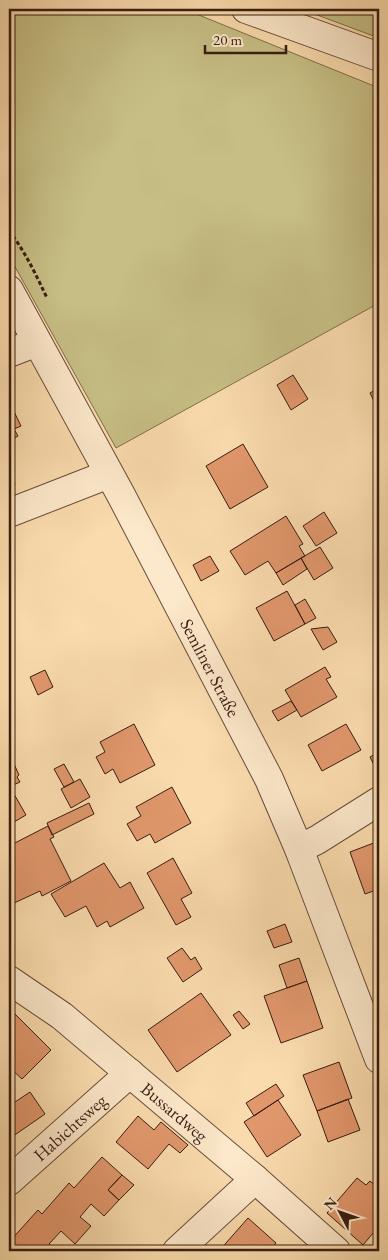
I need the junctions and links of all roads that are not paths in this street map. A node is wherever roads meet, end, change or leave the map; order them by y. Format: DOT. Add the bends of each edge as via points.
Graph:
graph roads {
  1 [pos="246,9"];
  2 [pos="379,57"];
  3 [pos="9,290"];
  4 [pos="37,342"];
  5 [pos="9,353"];
  6 [pos="109,474"];
  7 [pos="9,513"];
  8 [pos="379,801"];
  9 [pos="299,849"];
  10 [pos="9,980"];
  11 [pos="379,1059"];
  12 [pos="130,1074"];
  13 [pos="255,1179"];
  14 [pos="9,1181"];
  15 [pos="177,1251"];
  16 [pos="336,1251"];
  1 -- 2 [label="street"];
  3 -- 4 [label="street, Semliner Straße"];
  4 -- 5 [label="street"];
  4 -- 6 [label="street, Semliner Straße"];
  6 -- 7 [label="street"];
  6 -- 9 [label="street, Semliner Straße" via="269,779"];
  8 -- 9 [label="street"];
  9 -- 11 [label="street, Semliner Straße"];
  10 -- 12 [label="street, Bussardweg" via="62,1016"];
  12 -- 13 [label="street, Bussardweg"];
  12 -- 14 [label="street, Habichtsweg"];
  13 -- 15 [label="street"];
  13 -- 16 [label="street, Bussardweg"];
}
